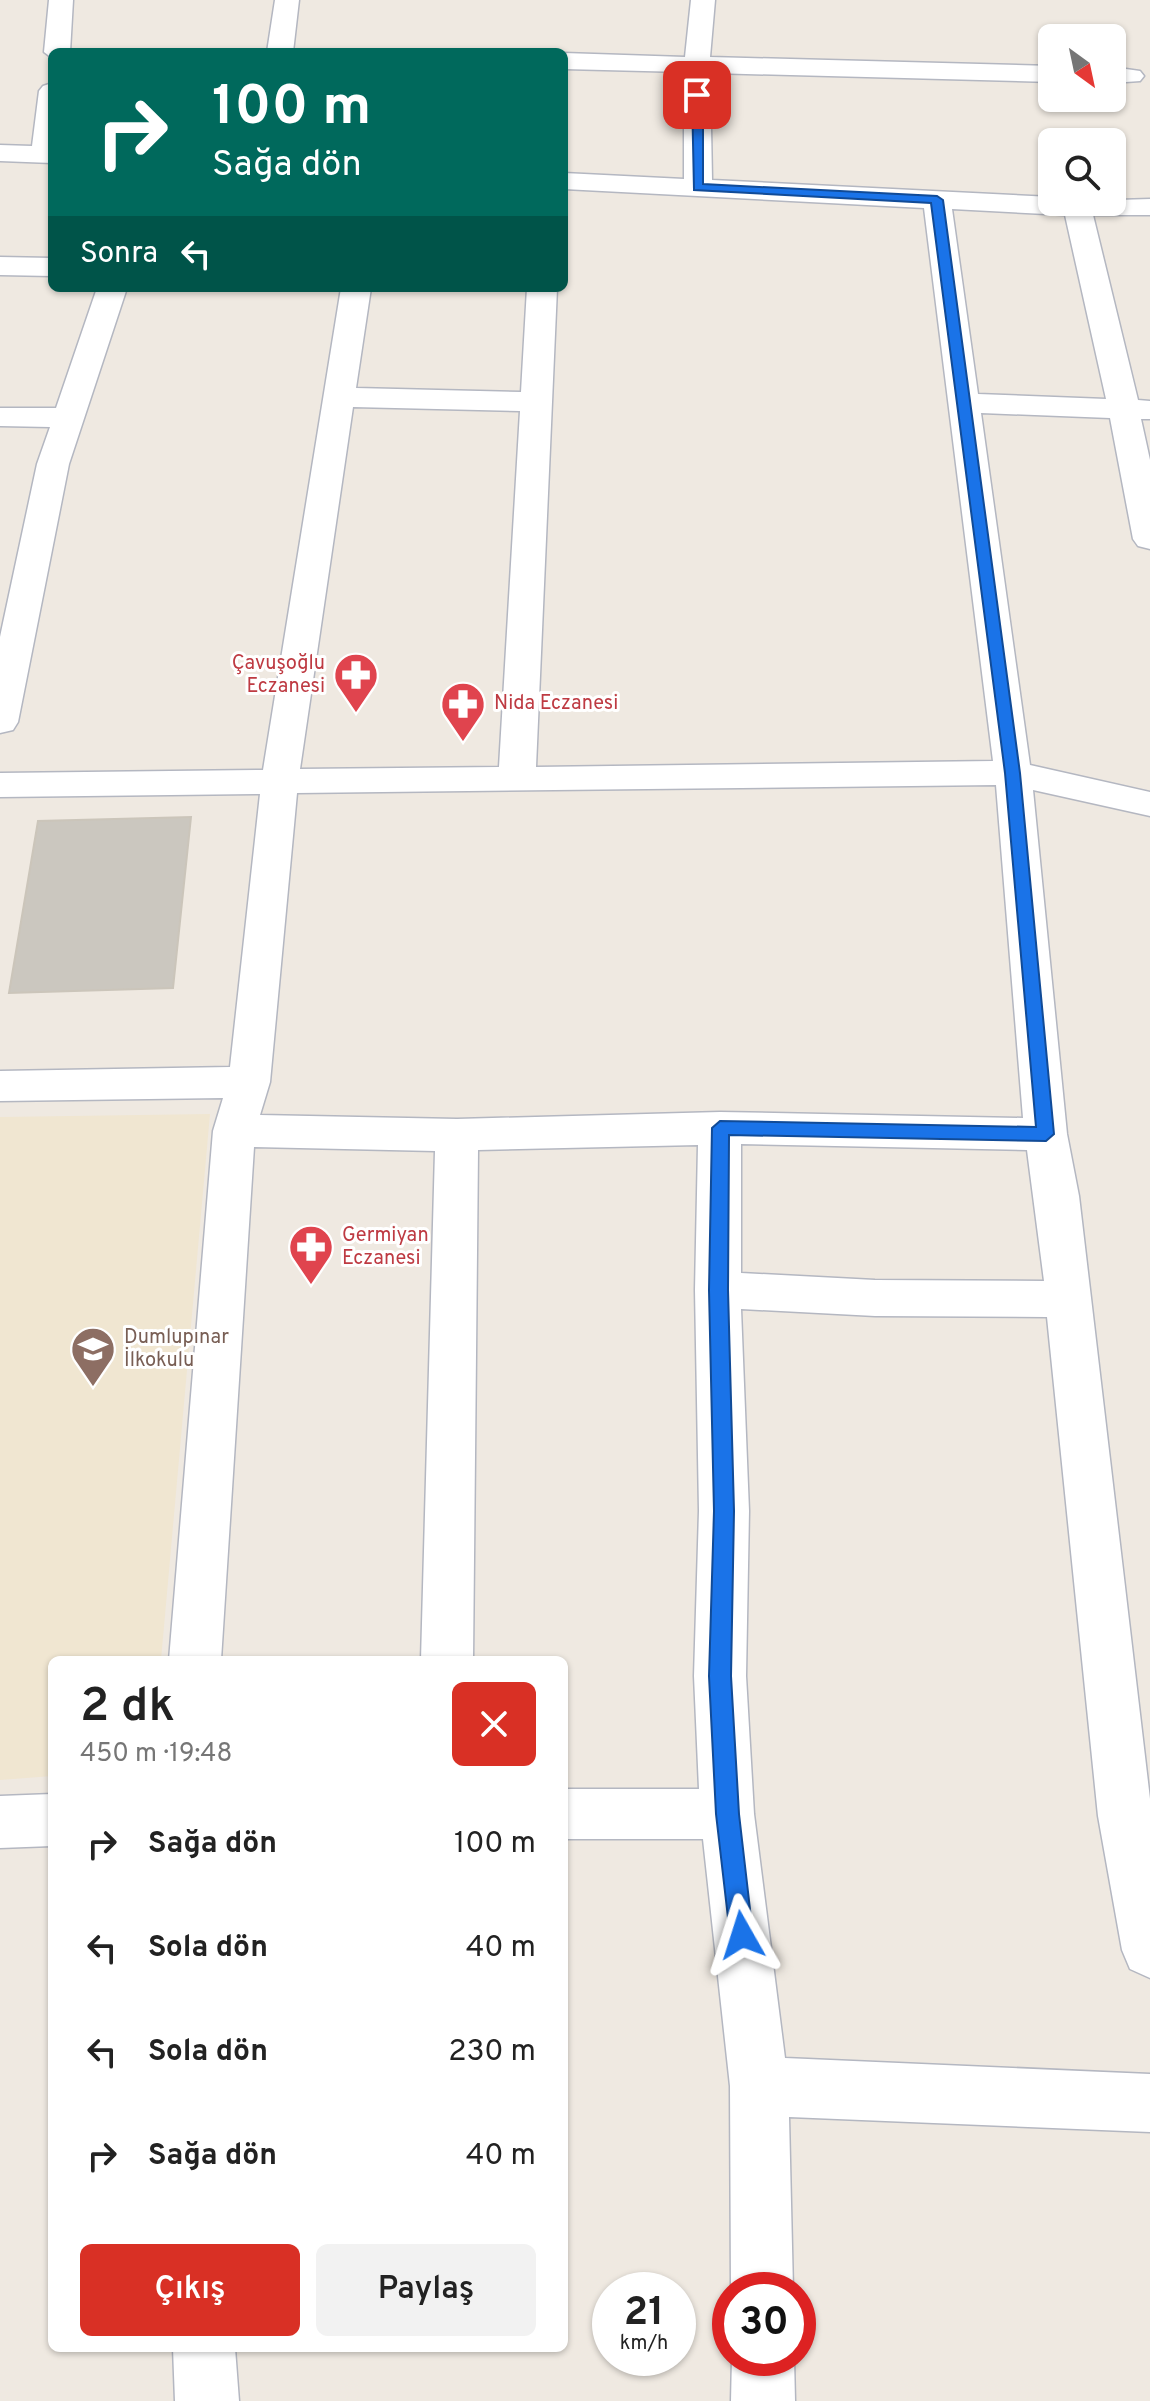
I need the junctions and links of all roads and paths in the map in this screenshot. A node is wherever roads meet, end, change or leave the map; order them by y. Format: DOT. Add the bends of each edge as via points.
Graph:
graph roads {
  1 [pos="61,0"];
  2 [pos="287,0"];
  3 [pos="703,0"];
  4 [pos="57,48"];
  5 [pos="281,48"];
  6 [pos="568,61"];
  7 [pos="697,64"];
  8 [pos="1038,74"];
  9 [pos="0,153"];
  10 [pos="48,155"];
  11 [pos="568,181"];
  12 [pos="698,188"];
  13 [pos="937,200"];
  14 [pos="1038,205"];
  15 [pos="1126,207"];
  16 [pos="1150,207"];
  17 [pos="1079,216"];
  18 [pos="0,266"];
  19 [pos="48,267"];
  20 [pos="111,292"];
  21 [pos="355,292"];
  22 [pos="542,292"];
  23 [pos="341,397"];
  24 [pos="534,402"];
  25 [pos="964,403"];
  26 [pos="1136,410"];
  27 [pos="0,417"];
  28 [pos="69,418"];
  29 [pos="1150,539"];
  30 [pos="14,584"];
  31 [pos="0,722"];
  32 [pos="1013,773"];
  33 [pos="517,779"];
  34 [pos="280,780"];
  35 [pos="0,785"];
  36 [pos="1150,804"];
  37 [pos="249,1082"];
  38 [pos="0,1086"];
  39 [pos="720,1128"];
  40 [pos="234,1131"];
  41 [pos="1046,1134"];
  42 [pos="457,1135"];
  43 [pos="718,1290"];
  44 [pos="1068,1299"];
  45 [pos="195,1656"];
  46 [pos="447,1656"];
  47 [pos="568,1814"];
  48 [pos="727,1814"];
  49 [pos="48,1820"];
  50 [pos="0,1822"];
  51 [pos="1150,1950"];
  52 [pos="759,2086"];
  53 [pos="1150,2103"];
  54 [pos="762,2272"];
  55 [pos="204,2352"];
  56 [pos="763,2376"];
  57 [pos="207,2401"];
  58 [pos="763,2401"];
  1 -- 4 [label="street"];
  2 -- 5 [label="street"];
  3 -- 7 [label="street"];
  6 -- 7 [label="street"];
  7 -- 8 [label="street"];
  7 -- 12 [label="street"];
  9 -- 10 [label="street"];
  11 -- 12 [label="street"];
  12 -- 13 [label="street"];
  13 -- 14 [label="street"];
  13 -- 25 [label="street"];
  15 -- 16 [label="street"];
  17 -- 26 [label="street" via="1110,340"];
  18 -- 19 [label="street"];
  20 -- 28 [label="street"];
  21 -- 23 [label="street"];
  22 -- 24 [label="street"];
  23 -- 24 [label="street"];
  23 -- 34 [label="street"];
  24 -- 33 [label="street"];
  25 -- 26 [label="street"];
  25 -- 32 [label="street"];
  26 -- 29 [label="street"];
  27 -- 28 [label="street"];
  28 -- 30 [label="street"];
  30 -- 31 [label="street"];
  32 -- 33 [label="street"];
  32 -- 36 [label="street"];
  32 -- 41 [label="street"];
  33 -- 34 [label="street"];
  34 -- 35 [label="street"];
  34 -- 37 [label="street"];
  37 -- 38 [label="street"];
  37 -- 40 [label="street"];
  39 -- 41 [label="street"];
  39 -- 42 [label="street"];
  39 -- 43 [label="street"];
  40 -- 42 [label="street"];
  40 -- 45 [label="street"];
  41 -- 44 [label="street"];
  42 -- 46 [label="street"];
  43 -- 44 [label="street"];
  43 -- 48 [label="street" via="724,1511 720,1676"];
  44 -- 51 [label="street" via="1125,1816"];
  47 -- 48 [label="street"];
  48 -- 52 [label="street"];
  49 -- 50 [label="street"];
  52 -- 53 [label="street"];
  52 -- 54 [label="street"];
  55 -- 57 [label="street"];
  56 -- 58 [label="street"];
}
